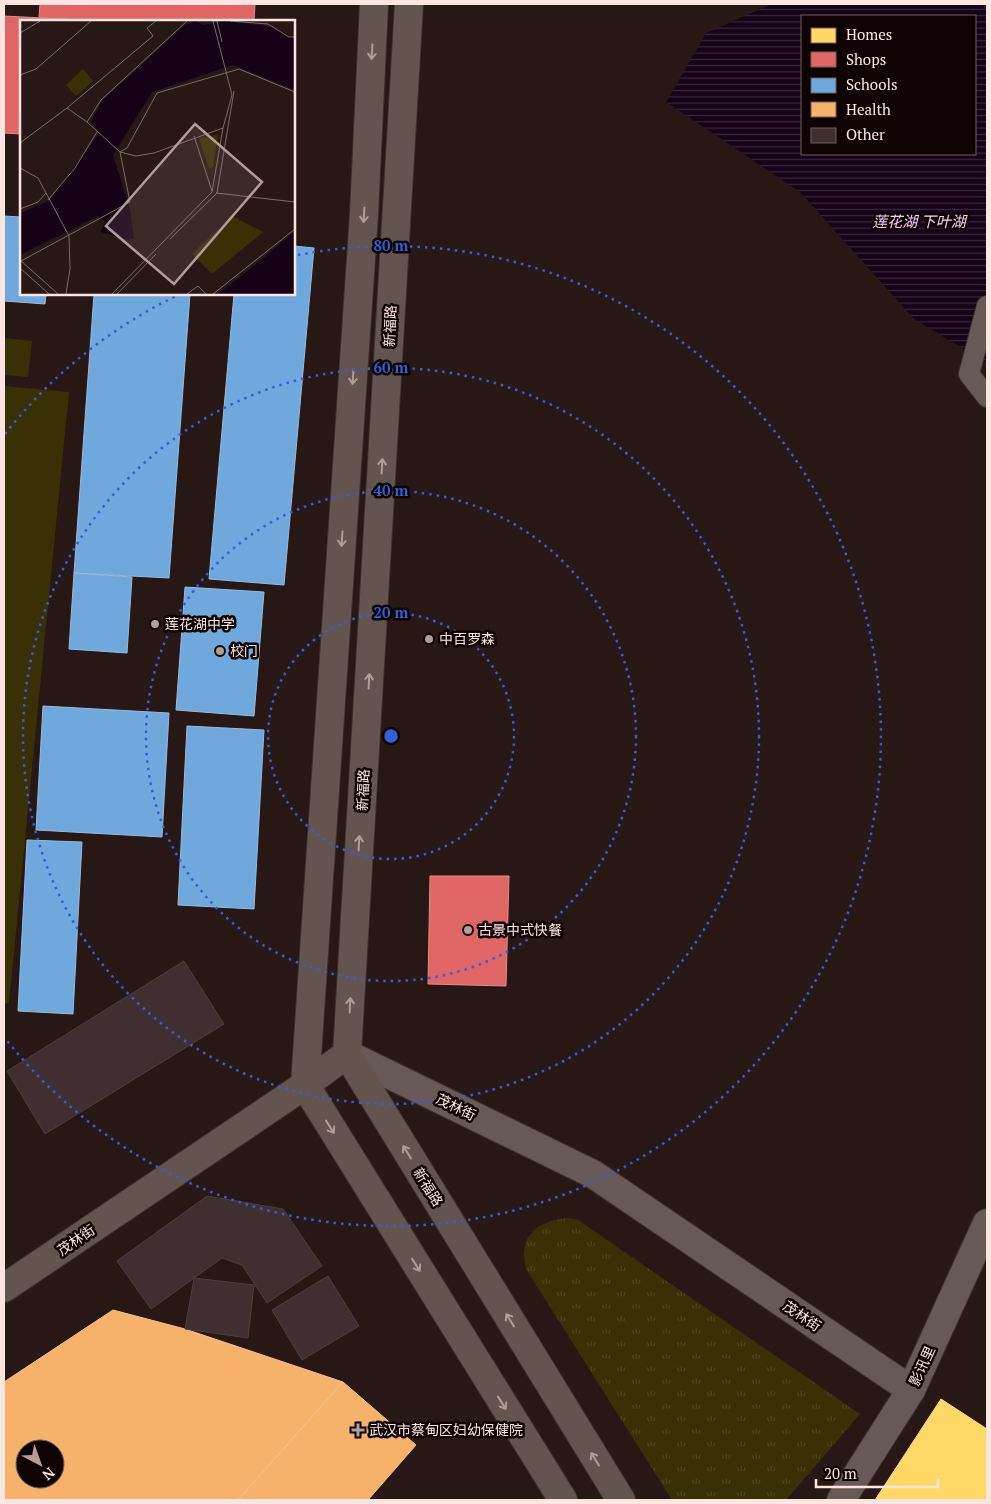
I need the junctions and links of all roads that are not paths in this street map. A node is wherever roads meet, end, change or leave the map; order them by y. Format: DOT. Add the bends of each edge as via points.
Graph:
graph roads {
  1 [pos="374,4"];
  2 [pos="409,4"];
  3 [pos="987,306"];
  4 [pos="987,397"];
  5 [pos="347,1054"];
  6 [pos="305,1085"];
  7 [pos="987,1223"];
  8 [pos="4,1288"];
  9 [pos="911,1390"];
  10 [pos="563,1500"];
  11 [pos="621,1500"];
  12 [pos="841,1500"];
  1 -- 6 [label="street, one-way" via="364,223"];
  5 -- 2 [label="street, 新福路, one-way"];
  3 -- 4 [label="lane" via="969,374"];
  5 -- 6 [label="street, 茂林街"];
  5 -- 9 [label="street, 茂林街" via="593,1174"];
  11 -- 5 [label="street, 新福路, one-way"];
  6 -- 8 [label="street, 茂林街"];
  6 -- 10 [label="street, one-way"];
  7 -- 9 [label="street, 影讯里"];
  9 -- 12 [label="street, 影讯里"];
}
